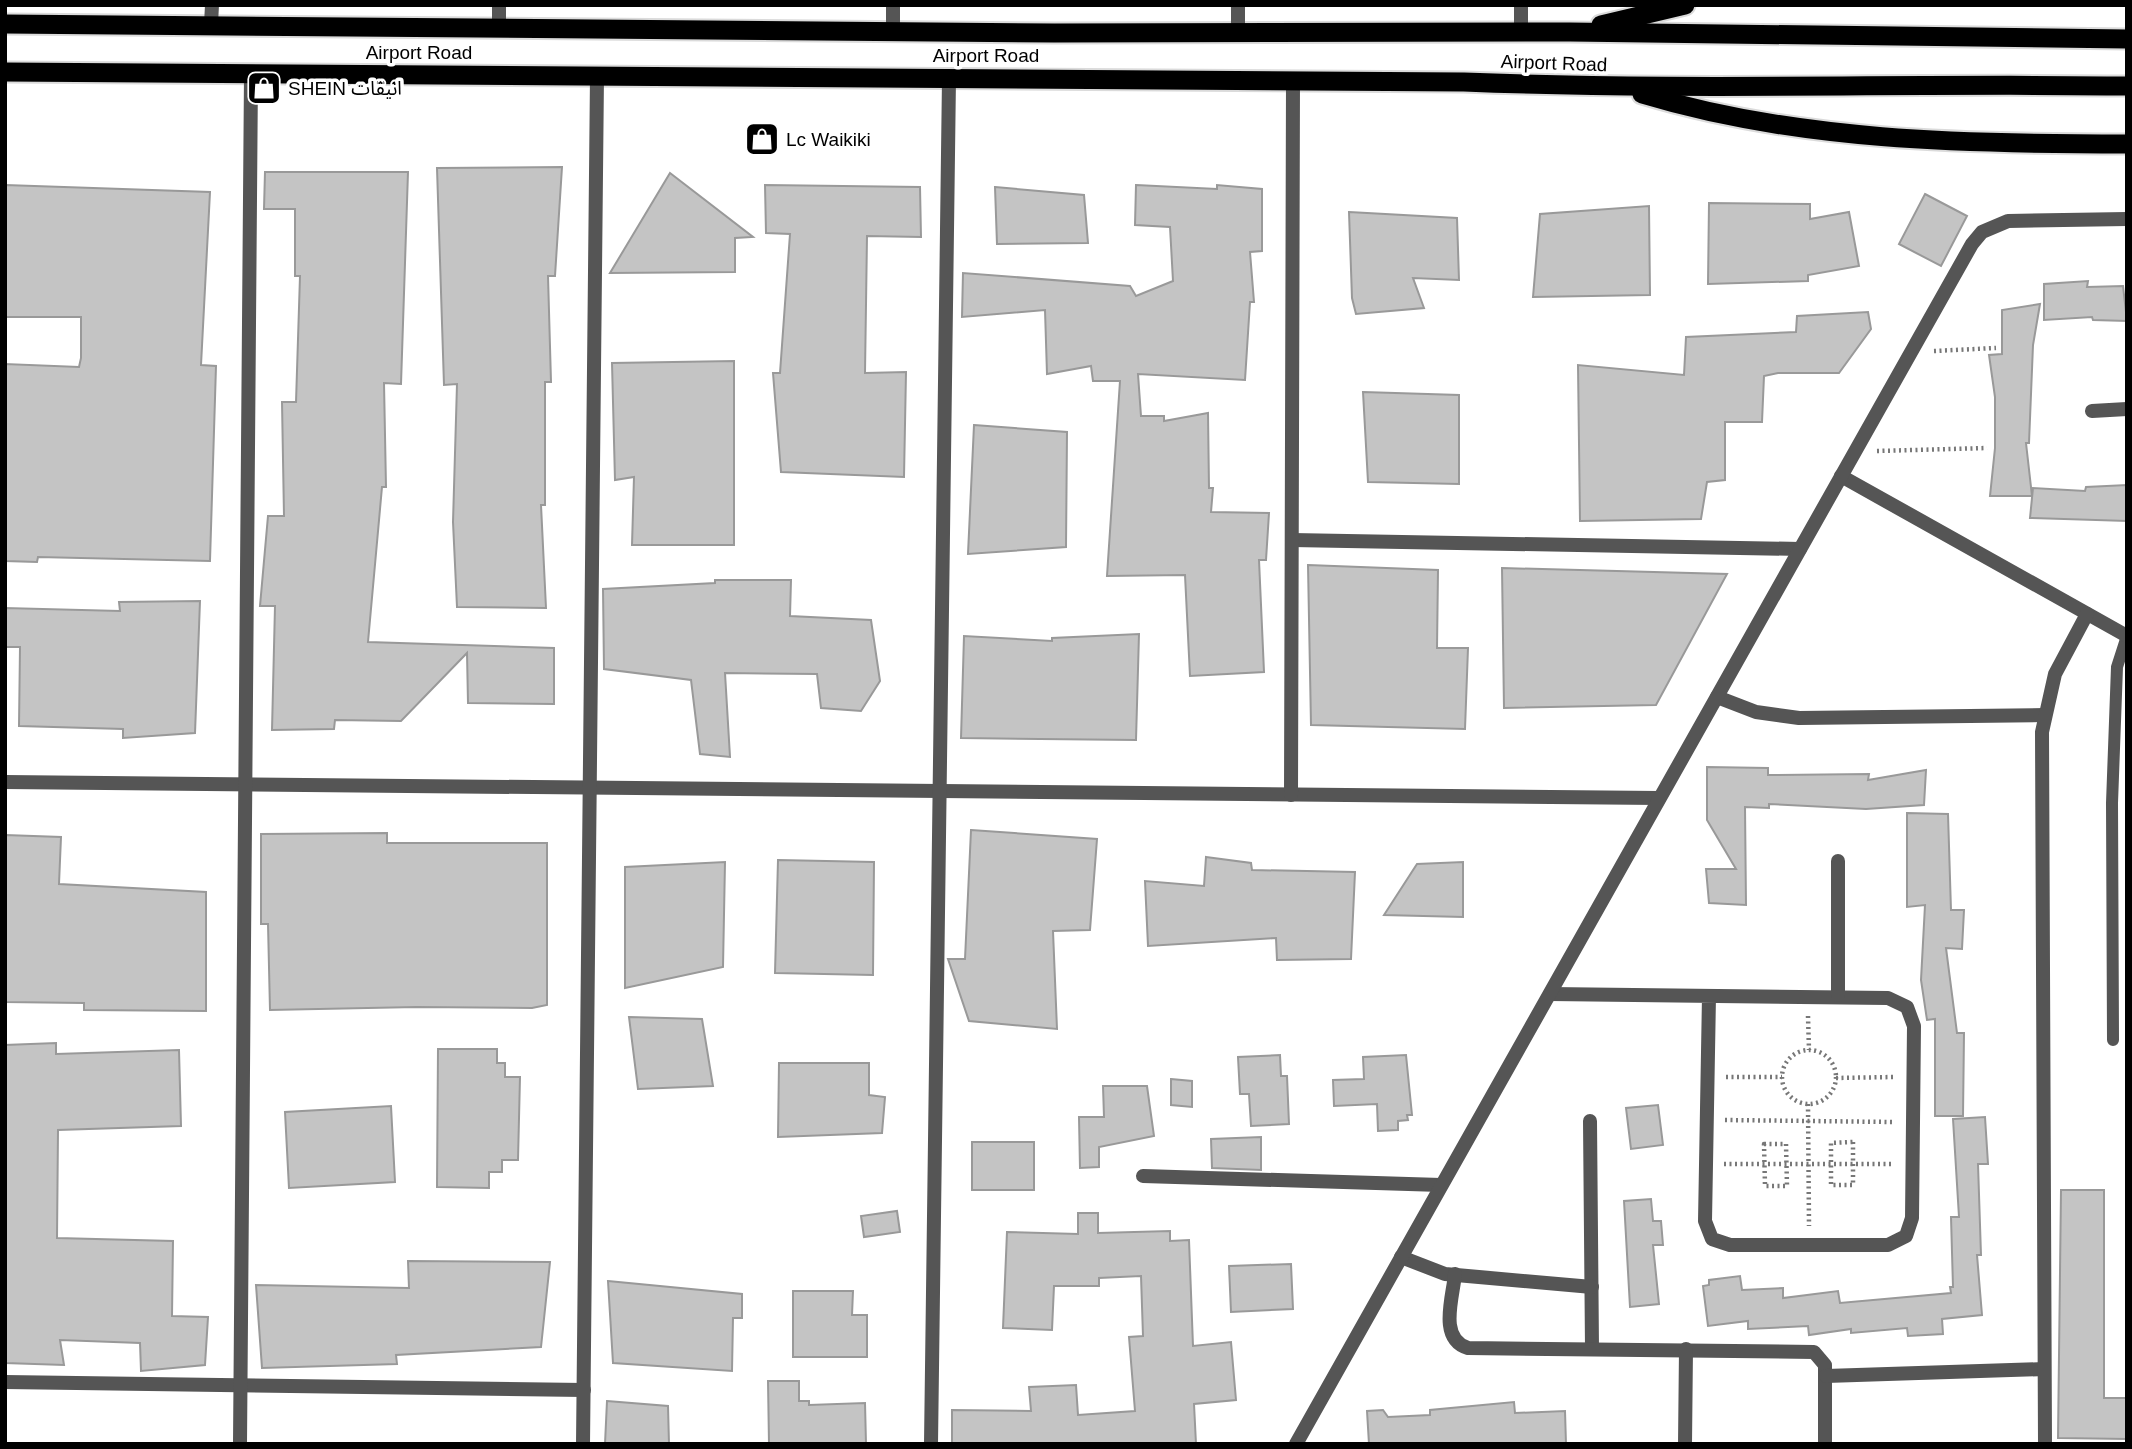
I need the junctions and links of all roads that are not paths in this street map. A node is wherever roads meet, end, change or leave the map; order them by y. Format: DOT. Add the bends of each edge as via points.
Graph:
graph roads {
  1 [pos="499,5"];
  2 [pos="893,5"];
  3 [pos="1238,5"];
  4 [pos="1521,5"];
  5 [pos="1685,5"];
  6 [pos="211,15"];
  7 [pos="5,24"];
  8 [pos="499,27"];
  9 [pos="892,31"];
  10 [pos="1570,32"];
  11 [pos="1238,33"];
  12 [pos="1521,33"];
  13 [pos="2127,39"];
  14 [pos="5,72"];
  15 [pos="251,74"];
  16 [pos="597,76"];
  17 [pos="949,78"];
  18 [pos="1293,81"];
  19 [pos="2127,86"];
  20 [pos="1625,88"];
  21 [pos="2127,144"];
  22 [pos="2127,219"];
  23 [pos="2127,409"];
  24 [pos="2092,411"];
  25 [pos="1841,476"];
  26 [pos="1292,540"];
  27 [pos="1800,549"];
  28 [pos="2087,614"];
  29 [pos="2127,636"];
  30 [pos="1717,697"];
  31 [pos="2045,715"];
  32 [pos="5,782"];
  33 [pos="247,785"];
  34 [pos="590,788"];
  35 [pos="939,791"];
  36 [pos="1291,795"];
  37 [pos="1659,798"];
  38 [pos="2112,803"];
  39 [pos="2127,803"];
  40 [pos="1838,861"];
  41 [pos="1550,993"];
  42 [pos="1838,995"];
  43 [pos="1709,996"];
  44 [pos="2113,1040"];
  45 [pos="1590,1121"];
  46 [pos="1143,1176"];
  47 [pos="1441,1185"];
  48 [pos="1401,1257"];
  49 [pos="1455,1274"];
  50 [pos="1592,1287"];
  51 [pos="1592,1348"];
  52 [pos="1686,1349"];
  53 [pos="2044,1369"];
  54 [pos="1826,1376"];
  55 [pos="5,1382"];
  56 [pos="240,1387"];
  57 [pos="584,1390"];
  58 [pos="240,1444"];
  59 [pos="583,1444"];
  60 [pos="931,1444"];
  61 [pos="1296,1444"];
  62 [pos="1685,1444"];
  63 [pos="1825,1444"];
  64 [pos="2045,1444"];
  1 -- 8 [label="street"];
  2 -- 9 [label="street"];
  3 -- 11 [label="street"];
  4 -- 12 [label="street"];
  5 -- 10 [label="highway"];
  6 -- 7 [label="highway, Airport Road"];
  6 -- 8 [label="highway, Airport Road"];
  8 -- 9 [label="highway, Airport Road"];
  9 -- 11 [label="highway, Airport Road"];
  10 -- 12 [label="highway, Airport Road"];
  10 -- 13 [label="highway, Airport Road"];
  11 -- 12 [label="highway, Airport Road"];
  14 -- 15 [label="highway, Airport Road"];
  15 -- 16 [label="highway, Airport Road"];
  15 -- 33 [label="street"];
  16 -- 17 [label="highway, Airport Road"];
  16 -- 34 [label="street"];
  17 -- 18 [label="highway, Airport Road"];
  17 -- 35 [label="street"];
  18 -- 20 [label="highway, Airport Road"];
  18 -- 26 [label="street"];
  19 -- 20 [label="highway, Airport Road"];
  20 -- 21 [label="highway" via="1736,119 1816,130 1943,140"];
  22 -- 25 [label="street" via="1993,225 1972,244"];
  23 -- 24 [label="street"];
  25 -- 27 [label="street"];
  25 -- 28 [label="street"];
  26 -- 27 [label="street"];
  26 -- 36 [label="street"];
  27 -- 30 [label="street"];
  28 -- 29 [label="street"];
  28 -- 31 [label="street" via="2064,653"];
  29 -- 38 [label="lane" via="2117,667"];
  30 -- 31 [label="street" via="1756,712 1799,718"];
  30 -- 37 [label="street"];
  31 -- 53 [label="street"];
  32 -- 33 [label="street"];
  33 -- 34 [label="street"];
  33 -- 56 [label="street"];
  34 -- 35 [label="street"];
  34 -- 57 [label="street"];
  35 -- 36 [label="street"];
  35 -- 60 [label="street"];
  36 -- 37 [label="street"];
  37 -- 41 [label="street"];
  38 -- 39 [label="lane"];
  38 -- 44 [label="lane"];
  40 -- 42 [label="street"];
  41 -- 43 [label="street"];
  41 -- 47 [label="street"];
  42 -- 43 [label="street"];
  42 -- 43 [label="street" via="1888,998 1907,1007 1914,1026 1912,1218 1906,1236 1888,1245 1730,1245 1712,1239 1705,1221"];
  45 -- 50 [label="street"];
  46 -- 47 [label="street"];
  47 -- 48 [label="street"];
  48 -- 49 [label="street" via="1427,1269"];
  48 -- 61 [label="street"];
  49 -- 50 [label="street"];
  49 -- 51 [label="street" via="1449,1330 1461,1346"];
  50 -- 51 [label="street"];
  51 -- 52 [label="street"];
  52 -- 54 [label="street" via="1805,1350 1821,1357"];
  52 -- 62 [label="street"];
  53 -- 54 [label="street"];
  53 -- 64 [label="street"];
  54 -- 63 [label="street"];
  55 -- 56 [label="street"];
  56 -- 57 [label="street"];
  56 -- 58 [label="street"];
  57 -- 59 [label="street"];
}
